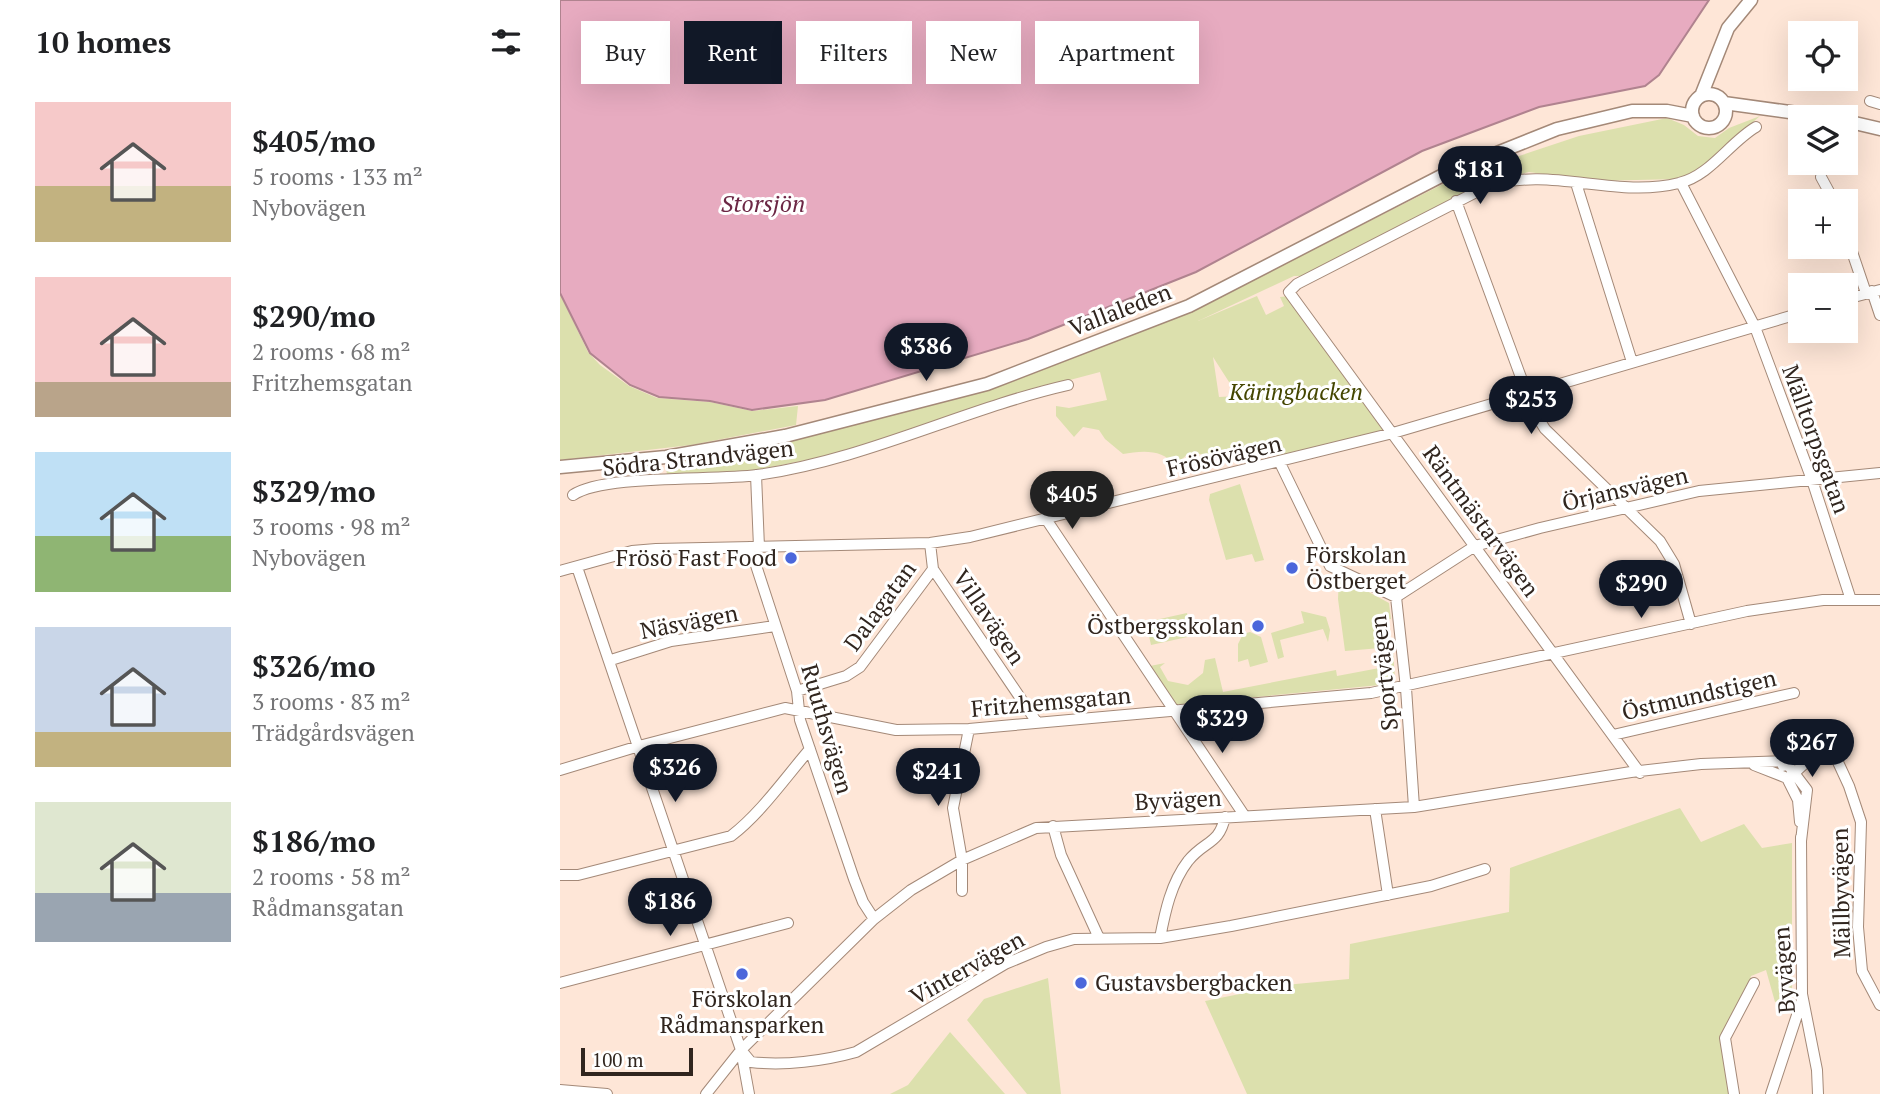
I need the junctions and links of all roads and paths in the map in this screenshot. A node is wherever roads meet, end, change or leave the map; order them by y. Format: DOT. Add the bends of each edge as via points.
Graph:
graph roads {
  1 [pos="1751,0"];
  2 [pos="1712,66"];
  3 [pos="1722,100"];
  4 [pos="1696,105"];
  5 [pos="1759,108"];
  6 [pos="1788,112"];
  7 [pos="1724,120"];
  8 [pos="1858,124"];
  9 [pos="1756,127"];
  10 [pos="1880,129"];
  11 [pos="1821,177"];
  12 [pos="1576,183"];
  13 [pos="1681,183"];
  14 [pos="1828,189"];
  15 [pos="1456,201"];
  16 [pos="1858,259"];
  17 [pos="1873,291"];
  18 [pos="1880,315"];
  19 [pos="1788,317"];
  20 [pos="1755,327"];
  21 [pos="1632,362"];
  22 [pos="1068,385"];
  23 [pos="1525,394"];
  24 [pos="1393,433"];
  25 [pos="1280,463"];
  26 [pos="560,467"];
  27 [pos="1880,473"];
  28 [pos="756,475"];
  29 [pos="1812,480"];
  30 [pos="573,495"];
  31 [pos="1628,507"];
  32 [pos="1046,519"];
  33 [pos="930,543"];
  34 [pos="1475,546"];
  35 [pos="754,547"];
  36 [pos="577,567"];
  37 [pos="933,569"];
  38 [pos="560,571"];
  39 [pos="1396,597"];
  40 [pos="1851,600"];
  41 [pos="1880,600"];
  42 [pos="1691,624"];
  43 [pos="775,626"];
  44 [pos="1553,652"];
  45 [pos="611,660"];
  46 [pos="1406,688"];
  47 [pos="797,691"];
  48 [pos="1794,693"];
  49 [pos="798,709"];
  50 [pos="1174,711"];
  51 [pos="1036,721"];
  52 [pos="969,729"];
  53 [pos="1613,735"];
  54 [pos="639,746"];
  55 [pos="810,749"];
  56 [pos="1816,752"];
  57 [pos="1785,761"];
  58 [pos="1748,763"];
  59 [pos="560,770"];
  60 [pos="1640,773"];
  61 [pos="1788,775"];
  62 [pos="1414,807"];
  63 [pos="1375,809"];
  64 [pos="1244,815"];
  65 [pos="1225,817"];
  66 [pos="1052,825"];
  67 [pos="674,851"];
  68 [pos="962,860"];
  69 [pos="1485,869"];
  70 [pos="560,876"];
  71 [pos="962,891"];
  72 [pos="1388,895"];
  73 [pos="874,919"];
  74 [pos="788,923"];
  75 [pos="1099,938"];
  76 [pos="1160,938"];
  77 [pos="706,944"];
  78 [pos="560,983"];
  79 [pos="1754,983"];
  80 [pos="1802,1000"];
  81 [pos="1880,1005"];
  82 [pos="741,1050"];
  83 [pos="560,1090"];
  84 [pos="607,1094"];
  85 [pos="706,1094"];
  86 [pos="749,1094"];
  87 [pos="1734,1094"];
  88 [pos="1771,1094"];
  89 [pos="1818,1094"];
  1 -- 2 [label="main road" via="1728,28"];
  2 -- 3 [label="main road"];
  2 -- 4 [label="main road"];
  3 -- 4 [label="main road" via="1710,94"];
  3 -- 5 [label="main road"];
  3 -- 7 [label="main road"];
  4 -- 7 [label="main road" via="1700,125 1709,128"];
  4 -- 26 [label="main road, Vallaleden" via="1632,111 1556,129 1486,156 1189,306 987,384 785,436 666,457"];
  5 -- 6 [label="main road"];
  5 -- 7 [label="main road"];
  8 -- 10 [label="main road"];
  9 -- 13 [label="street"];
  11 -- 14 [label="street"];
  12 -- 13 [label="street" via="1625,187"];
  12 -- 15 [label="street" via="1511,178"];
  12 -- 21 [label="street"];
  13 -- 20 [label="street, Mälltorpsgatan"];
  15 -- 23 [label="street"];
  15 -- 24 [label="street, Räntmästarvägen" via="1289,292"];
  16 -- 17 [label="street"];
  17 -- 18 [label="street"];
  19 -- 20 [label="street, Frösövägen"];
  20 -- 21 [label="street, Frösövägen"];
  20 -- 29 [label="street, Mälltorpsgatan"];
  21 -- 23 [label="street, Frösövägen"];
  22 -- 28 [label="street, Södra Strandvägen" via="825,462"];
  23 -- 24 [label="street, Frösövägen"];
  23 -- 31 [label="street" via="1545,429"];
  24 -- 25 [label="street, Frösövägen"];
  24 -- 34 [label="street, Räntmästarvägen"];
  25 -- 32 [label="street, Frösövägen"];
  25 -- 39 [label="street, Sportvägen" via="1330,566"];
  27 -- 29 [label="street, Örjansvägen"];
  28 -- 30 [label="street, Södra Strandvägen" via="642,481"];
  28 -- 35 [label="street, Ruuthsvägen"];
  29 -- 31 [label="street, Örjansvägen" via="1699,491"];
  29 -- 40 [label="street, Mälltorpsgatan"];
  31 -- 34 [label="street, Örjansvägen"];
  31 -- 42 [label="street" via="1668,551"];
  32 -- 33 [label="street, Frösövägen"];
  32 -- 50 [label="street"];
  33 -- 35 [label="street, Frösövägen"];
  33 -- 37 [label="street, Dalagatan"];
  34 -- 39 [label="street, Örjansvägen"];
  34 -- 44 [label="street, Räntmästarvägen"];
  35 -- 36 [label="street, Frösövägen" via="632,551"];
  35 -- 43 [label="street, Ruuthsvägen"];
  36 -- 38 [label="street, Frösövägen"];
  36 -- 45 [label="street"];
  37 -- 47 [label="street, Dalagatan" via="860,667"];
  37 -- 51 [label="street, Villavägen"];
  39 -- 46 [label="street, Sportvägen"];
  40 -- 41 [label="street, Fritzhemsgatan"];
  40 -- 42 [label="street, Fritzhemsgatan" via="1795,603"];
  42 -- 44 [label="street, Fritzhemsgatan"];
  43 -- 45 [label="street, Näsvägen" via="671,641"];
  43 -- 47 [label="street, Ruuthsvägen"];
  44 -- 46 [label="street, Fritzhemsgatan"];
  44 -- 53 [label="street, Räntmästarvägen"];
  45 -- 54 [label="street"];
  46 -- 50 [label="street, Fritzhemsgatan"];
  46 -- 62 [label="street, Sportvägen"];
  47 -- 49 [label="street, Ruuthsvägen"];
  48 -- 53 [label="street, Östmundstigen"];
  49 -- 52 [label="street, Fritzhemsgatan" via="896,730"];
  49 -- 54 [label="street, Fritzhemsgatan" via="785,708"];
  49 -- 55 [label="street, Ruuthsvägen"];
  50 -- 51 [label="street, Fritzhemsgatan"];
  50 -- 64 [label="street"];
  51 -- 52 [label="street, Fritzhemsgatan"];
  52 -- 68 [label="street" via="953,808"];
  53 -- 60 [label="street, Räntmästarvägen"];
  54 -- 59 [label="street, Fritzhemsgatan"];
  54 -- 67 [label="street"];
  55 -- 67 [label="street" via="750,821 731,836"];
  55 -- 73 [label="street, Ruuthsvägen" via="854,879"];
  56 -- 57 [label="street"];
  56 -- 61 [label="street"];
  56 -- 81 [label="street, Mällbyvägen" via="1838,760 1861,822 1858,927 1862,971"];
  57 -- 58 [label="street, Byvägen"];
  57 -- 61 [label="street"];
  58 -- 60 [label="street, Byvägen"];
  58 -- 61 [label="street, Byvägen"];
  60 -- 62 [label="street, Byvägen"];
  61 -- 80 [label="street, Byvägen" via="1798,800 1801,841"];
  62 -- 63 [label="street, Byvägen"];
  63 -- 64 [label="street, Byvägen"];
  63 -- 72 [label="street"];
  64 -- 65 [label="street, Byvägen"];
  65 -- 66 [label="street, Byvägen"];
  65 -- 76 [label="street" via="1222,833 1186,864 1165,909"];
  66 -- 68 [label="street, Byvägen"];
  66 -- 75 [label="street"];
  67 -- 70 [label="street"];
  67 -- 77 [label="street"];
  68 -- 71 [label="street"];
  68 -- 73 [label="street, Byvägen"];
  69 -- 72 [label="street, Vintervägen"];
  72 -- 76 [label="street, Vintervägen"];
  73 -- 82 [label="street, Byvägen"];
  74 -- 77 [label="street"];
  75 -- 76 [label="street, Vintervägen"];
  75 -- 82 [label="street, Vintervägen" via="1074,939 1005,964 856,1052 832,1059 768,1064 751,1062"];
  77 -- 78 [label="street"];
  77 -- 82 [label="street"];
  79 -- 87 [label="street" via="1725,1038"];
  80 -- 88 [label="street"];
  80 -- 89 [label="street, Byvägen"];
  82 -- 85 [label="street, Byvägen"];
  82 -- 86 [label="street"];
  83 -- 84 [label="street"];
}
